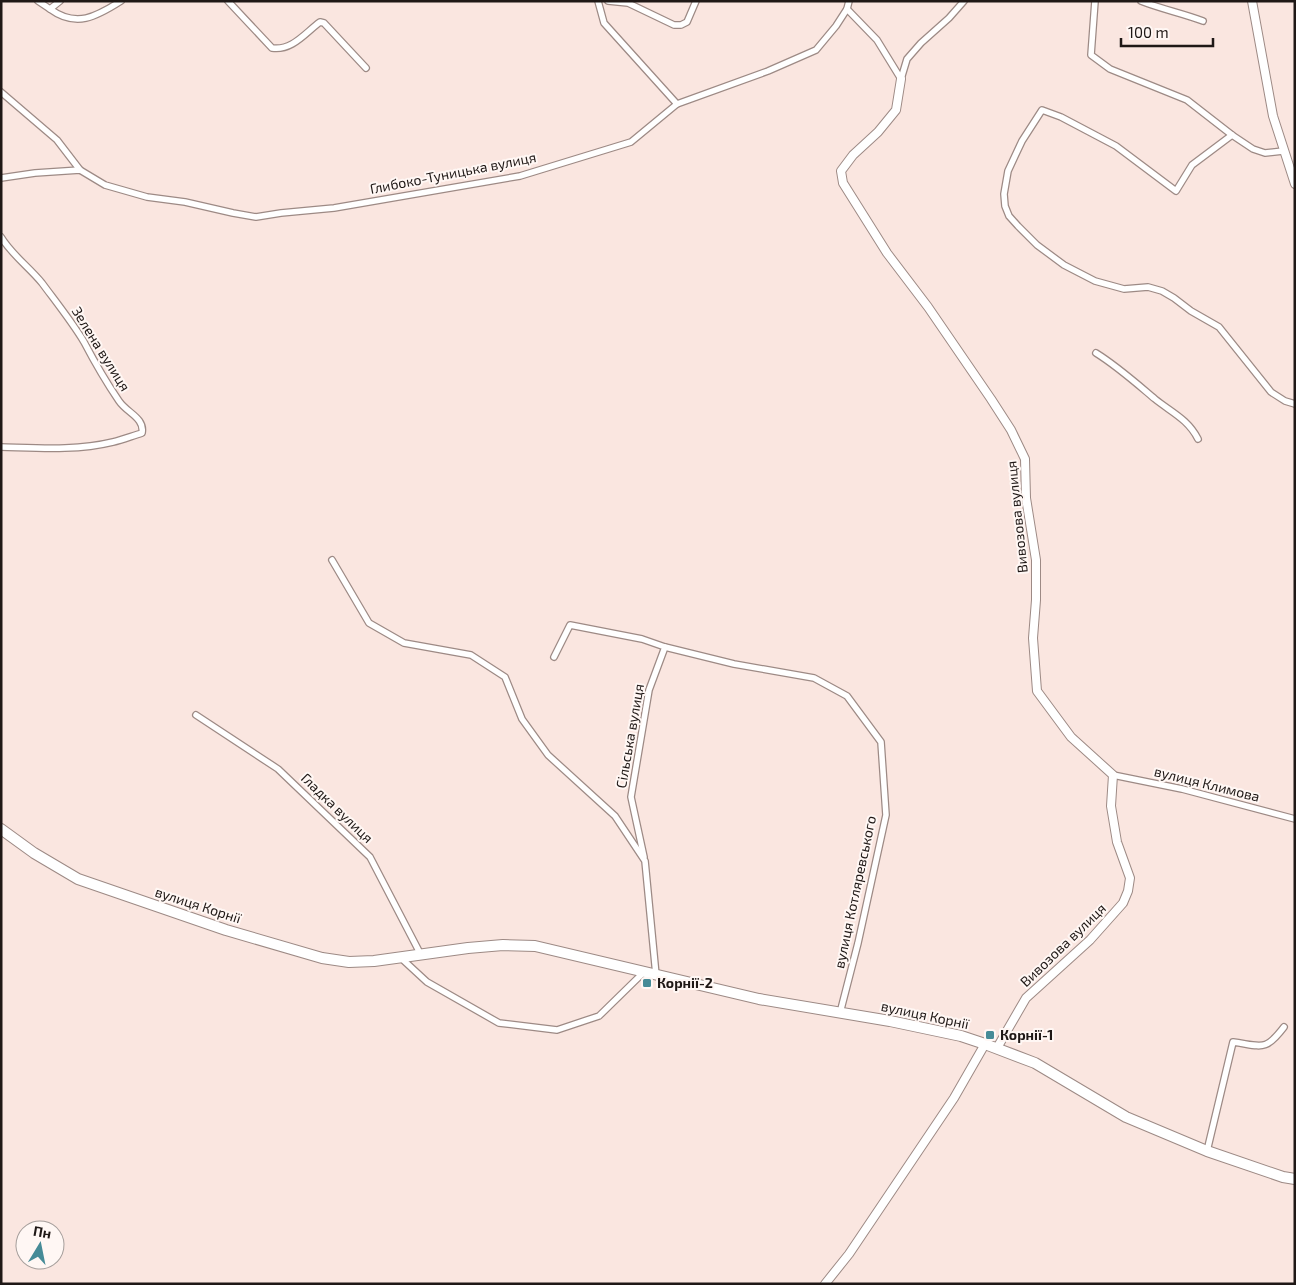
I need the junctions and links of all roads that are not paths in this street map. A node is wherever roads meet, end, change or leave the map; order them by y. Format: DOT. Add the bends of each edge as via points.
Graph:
graph roads {
  1 [pos="38,1"];
  2 [pos="60,1"];
  3 [pos="121,1"];
  4 [pos="228,1"];
  5 [pos="598,1"];
  6 [pos="608,1"];
  7 [pos="696,1"];
  8 [pos="849,1"];
  9 [pos="964,1"];
  10 [pos="1095,1"];
  11 [pos="1141,1"];
  12 [pos="1252,1"];
  13 [pos="50,9"];
  14 [pos="847,9"];
  15 [pos="1203,21"];
  16 [pos="366,68"];
  17 [pos="901,78"];
  18 [pos="1,92"];
  19 [pos="678,104"];
  20 [pos="1232,135"];
  21 [pos="1283,151"];
  22 [pos="80,170"];
  23 [pos="1,178"];
  24 [pos="1295,184"];
  25 [pos="1,237"];
  26 [pos="1096,353"];
  27 [pos="1295,404"];
  28 [pos="1198,438"];
  29 [pos="1,446"];
  30 [pos="332,560"];
  31 [pos="665,647"];
  32 [pos="554,656"];
  33 [pos="196,715"];
  34 [pos="1113,775"];
  35 [pos="1295,819"];
  36 [pos="1,829"];
  37 [pos="645,861"];
  38 [pos="421,955"];
  39 [pos="401,958"];
  40 [pos="644,972"];
  41 [pos="656,975"];
  42 [pos="840,1013"];
  43 [pos="1284,1027"];
  44 [pos="985,1044"];
  45 [pos="997,1048"];
  46 [pos="1207,1150"];
  47 [pos="1295,1179"];
  48 [pos="825,1284"];
  1 -- 13 [label="street"];
  2 -- 13 [label="street"];
  3 -- 13 [label="street" via="94,16 79,19 68,20"];
  4 -- 16 [label="street" via="272,48 282,49 292,44 320,22"];
  5 -- 19 [label="street" via="604,22"];
  6 -- 7 [label="street" via="628,3 674,25 687,22"];
  8 -- 14 [label="street"];
  9 -- 17 [label="street, Вивозова вулиця" via="907,59"];
  10 -- 20 [label="street" via="1091,55 1110,69 1187,100"];
  11 -- 15 [label="street"];
  12 -- 21 [label="street" via="1273,116"];
  14 -- 17 [label="street" via="877,40"];
  14 -- 19 [label="street, Глибоко-Туницька вулиця" via="816,50"];
  17 -- 34 [label="street, Вивозова вулиця" via="896,110 841,171 843,183 887,253 991,399 1025,459 1026,498 1036,560 1032,638 1037,691 1071,736"];
  18 -- 22 [label="street" via="57,140"];
  19 -- 22 [label="street, Глибоко-Туницька вулиця" via="631,142 520,176 334,208 256,217 147,197 105,185"];
  20 -- 21 [label="street" via="1265,153"];
  20 -- 27 [label="street" via="1192,165 1176,191 1116,146 1042,110 1008,171 1004,194 1007,211 1038,245 1064,265 1095,281 1124,289 1148,287 1162,291 1219,327 1271,392"];
  21 -- 24 [label="street"];
  22 -- 23 [label="street"];
  25 -- 29 [label="street, Зелена вулиця" via="49,293 121,404 141,422 143,428 142,434 91,446 56,449"];
  26 -- 28 [label="street" via="1192,426"];
  30 -- 37 [label="street, Сільська вулиця" via="369,623 404,643 471,655 505,678 522,719 548,755 615,816"];
  31 -- 32 [label="street" via="642,639 570,625"];
  31 -- 37 [label="street, Сільська вулиця" via="649,690 631,797"];
  31 -- 42 [label="street, вулиця Котляревського" via="734,664 814,678 847,696 881,742 886,815"];
  33 -- 38 [label="street, Гладка вулиця" via="278,769 370,857"];
  34 -- 35 [label="street, вулиця Климова" via="1182,789"];
  34 -- 45 [label="street, Вивозова вулиця" via="1111,806 1117,842 1130,878 1123,903 1090,940 1026,998"];
  36 -- 39 [label="highway, вулиця Корнії" via="78,879 226,930 322,958 358,962"];
  37 -- 41 [label="street, Сільська вулиця"];
  38 -- 39 [label="highway, вулиця Корнії"];
  38 -- 40 [label="highway, вулиця Корнії" via="503,945 535,946"];
  39 -- 40 [label="street" via="427,982 498,1023 557,1030 598,1016"];
  40 -- 41 [label="highway, вулиця Корнії"];
  41 -- 42 [label="highway, вулиця Корнії" via="759,999"];
  42 -- 44 [label="highway, вулиця Корнії" via="961,1036"];
  43 -- 46 [label="street" via="1273,1041 1262,1046 1233,1042"];
  44 -- 45 [label="highway, вулиця Корнії"];
  44 -- 48 [label="street" via="954,1098 849,1254"];
  45 -- 46 [label="highway, вулиця Корнії" via="1035,1063 1126,1117"];
  46 -- 47 [label="highway, вулиця Корнії"];
}
